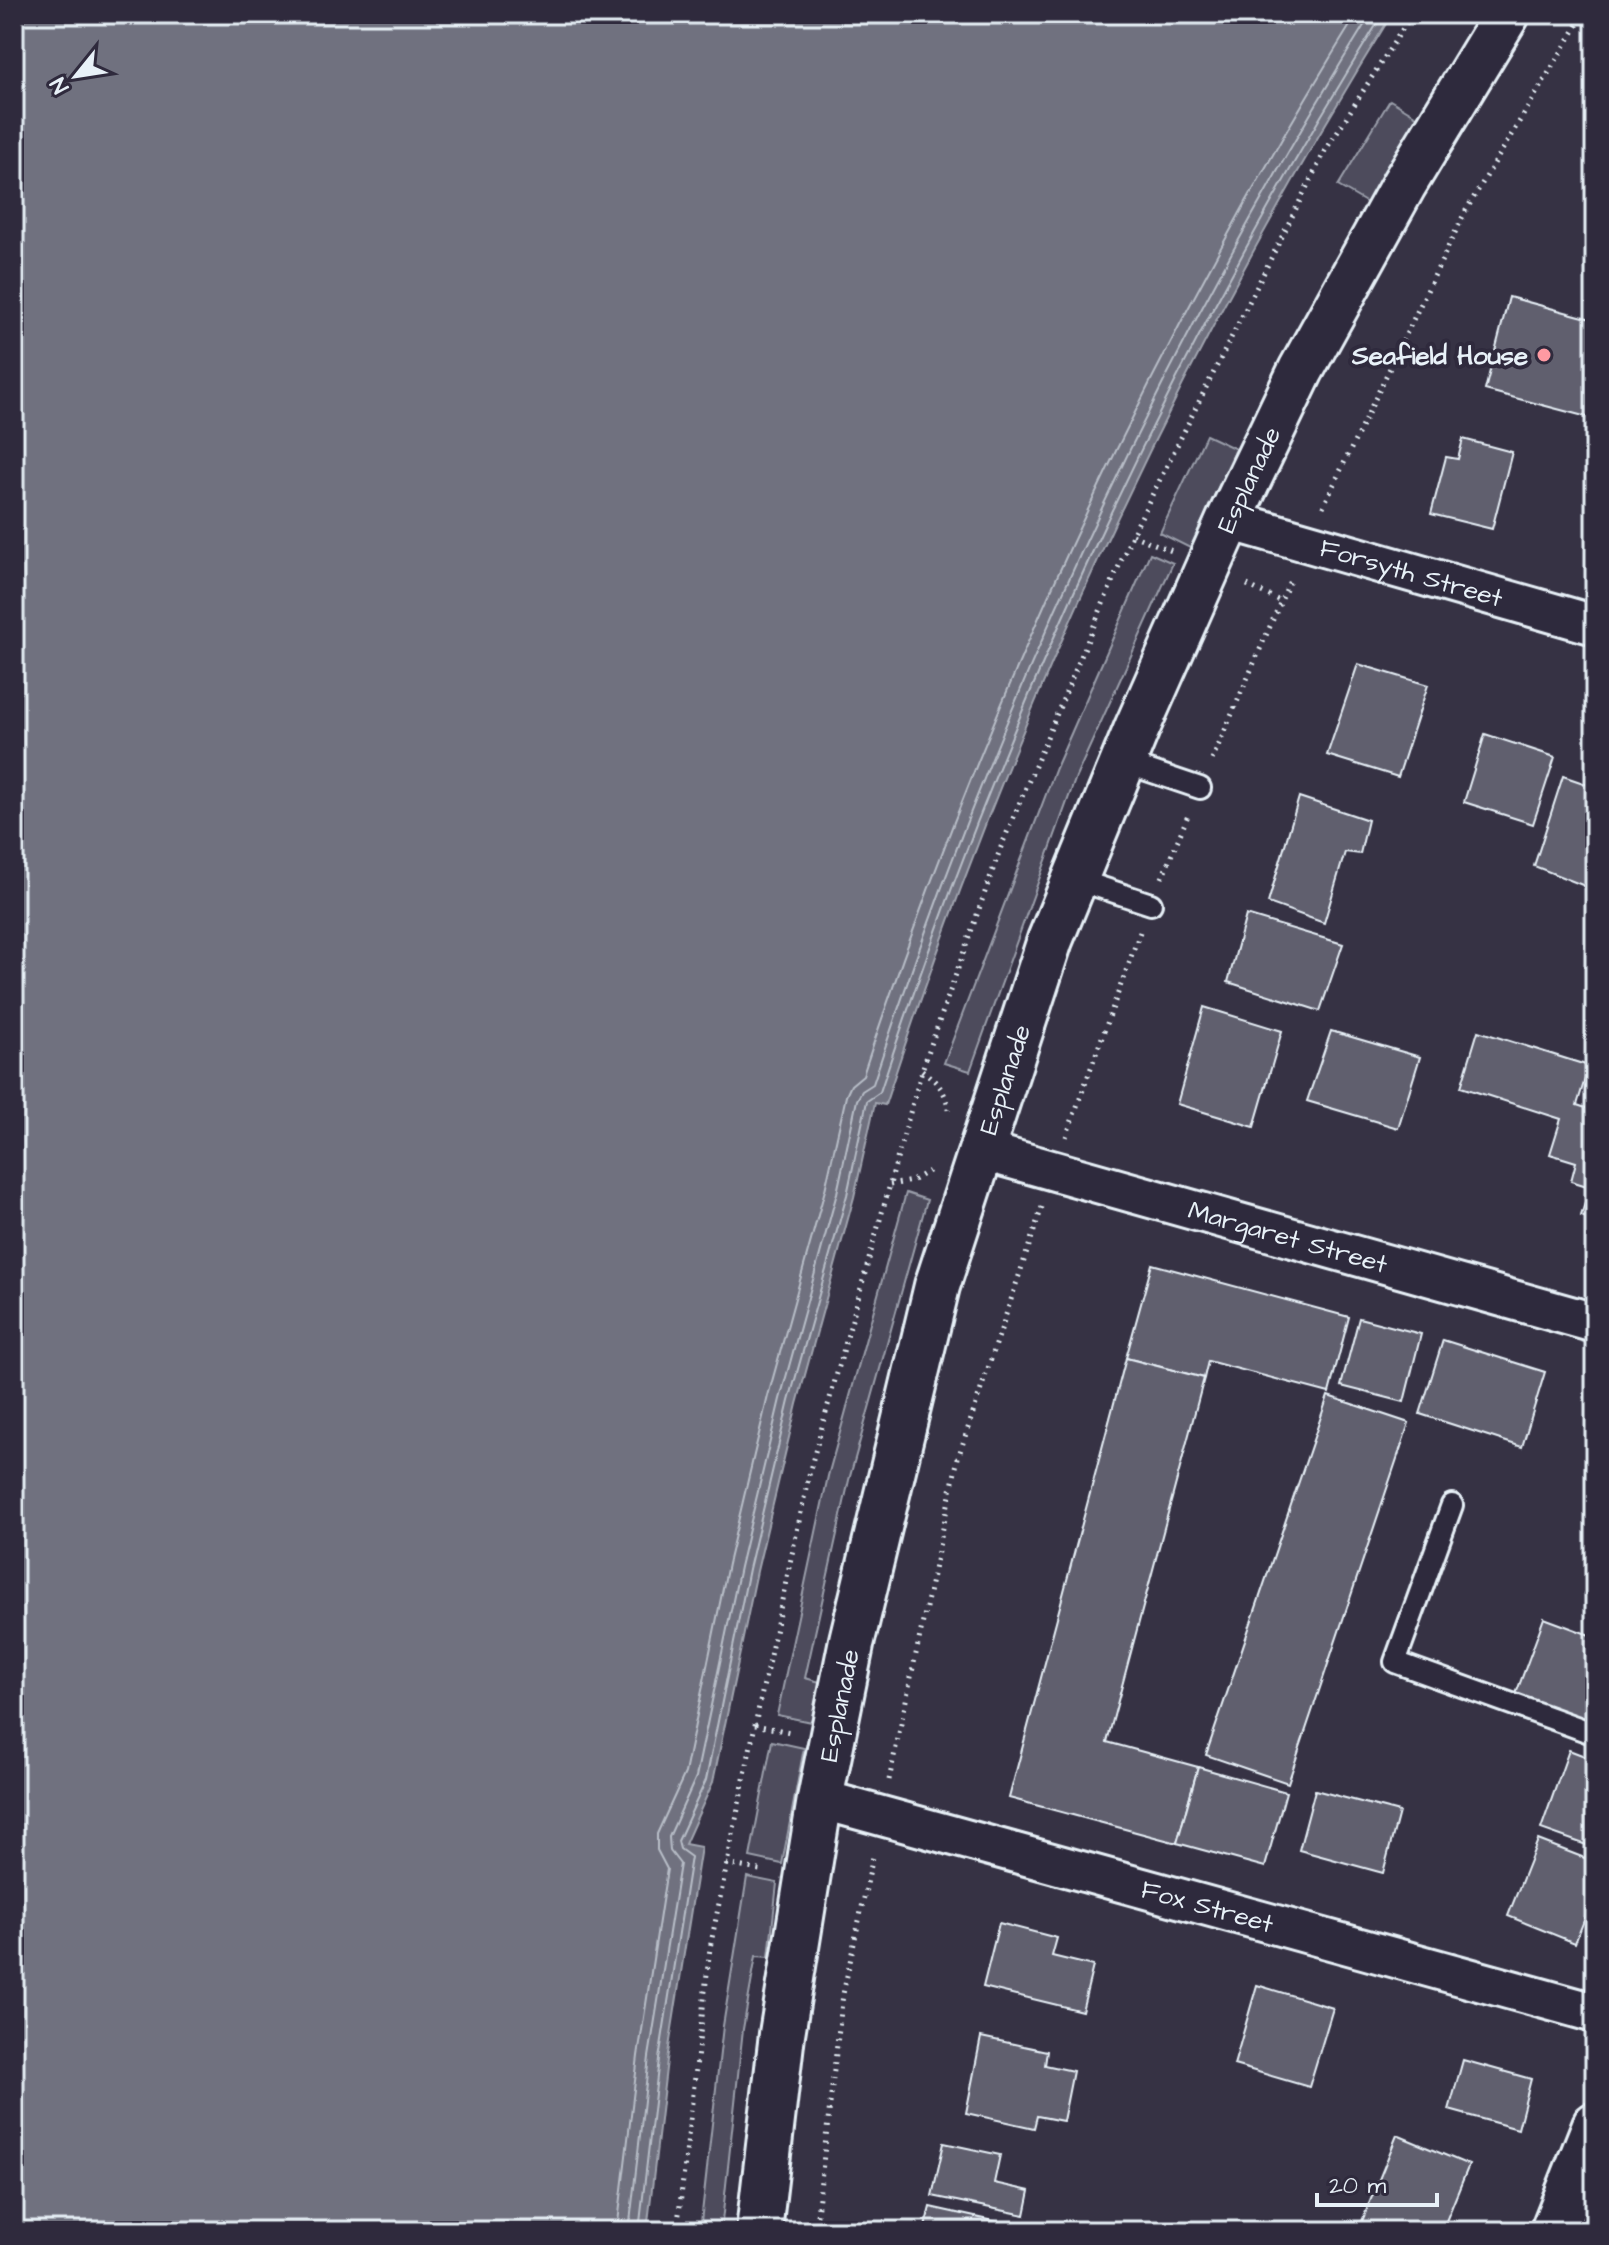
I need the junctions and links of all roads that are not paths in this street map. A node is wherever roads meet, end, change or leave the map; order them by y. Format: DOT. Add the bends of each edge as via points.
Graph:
graph roads {
  1 [pos="1507,14"];
  2 [pos="1229,520"];
  3 [pos="1595,625"];
  4 [pos="1123,762"];
  5 [pos="1200,788"];
  6 [pos="1075,879"];
  7 [pos="1151,904"];
  8 [pos="964,1136"];
  9 [pos="1595,1323"];
  10 [pos="1452,1505"];
  11 [pos="1595,1734"];
  12 [pos="820,1799"];
  13 [pos="1595,2013"];
  14 [pos="1595,2125"];
  15 [pos="759,2231"];
  16 [pos="1553,2231"];
  1 -- 2 [label="street, Esplanade" via="1308,357"];
  2 -- 3 [label="street, Forsyth Street"];
  2 -- 4 [label="street, Esplanade"];
  4 -- 5 [label="lane"];
  4 -- 6 [label="street, Esplanade"];
  6 -- 7 [label="lane"];
  6 -- 8 [label="street, Esplanade"];
  8 -- 9 [label="street, Margaret Street" via="1054,1172"];
  8 -- 12 [label="street, Esplanade" via="937,1286 852,1640"];
  10 -- 11 [label="lane" via="1395,1662"];
  12 -- 13 [label="street, Fox Street"];
  12 -- 15 [label="street, Esplanade" via="782,2034"];
  14 -- 16 [label="street"];
}
